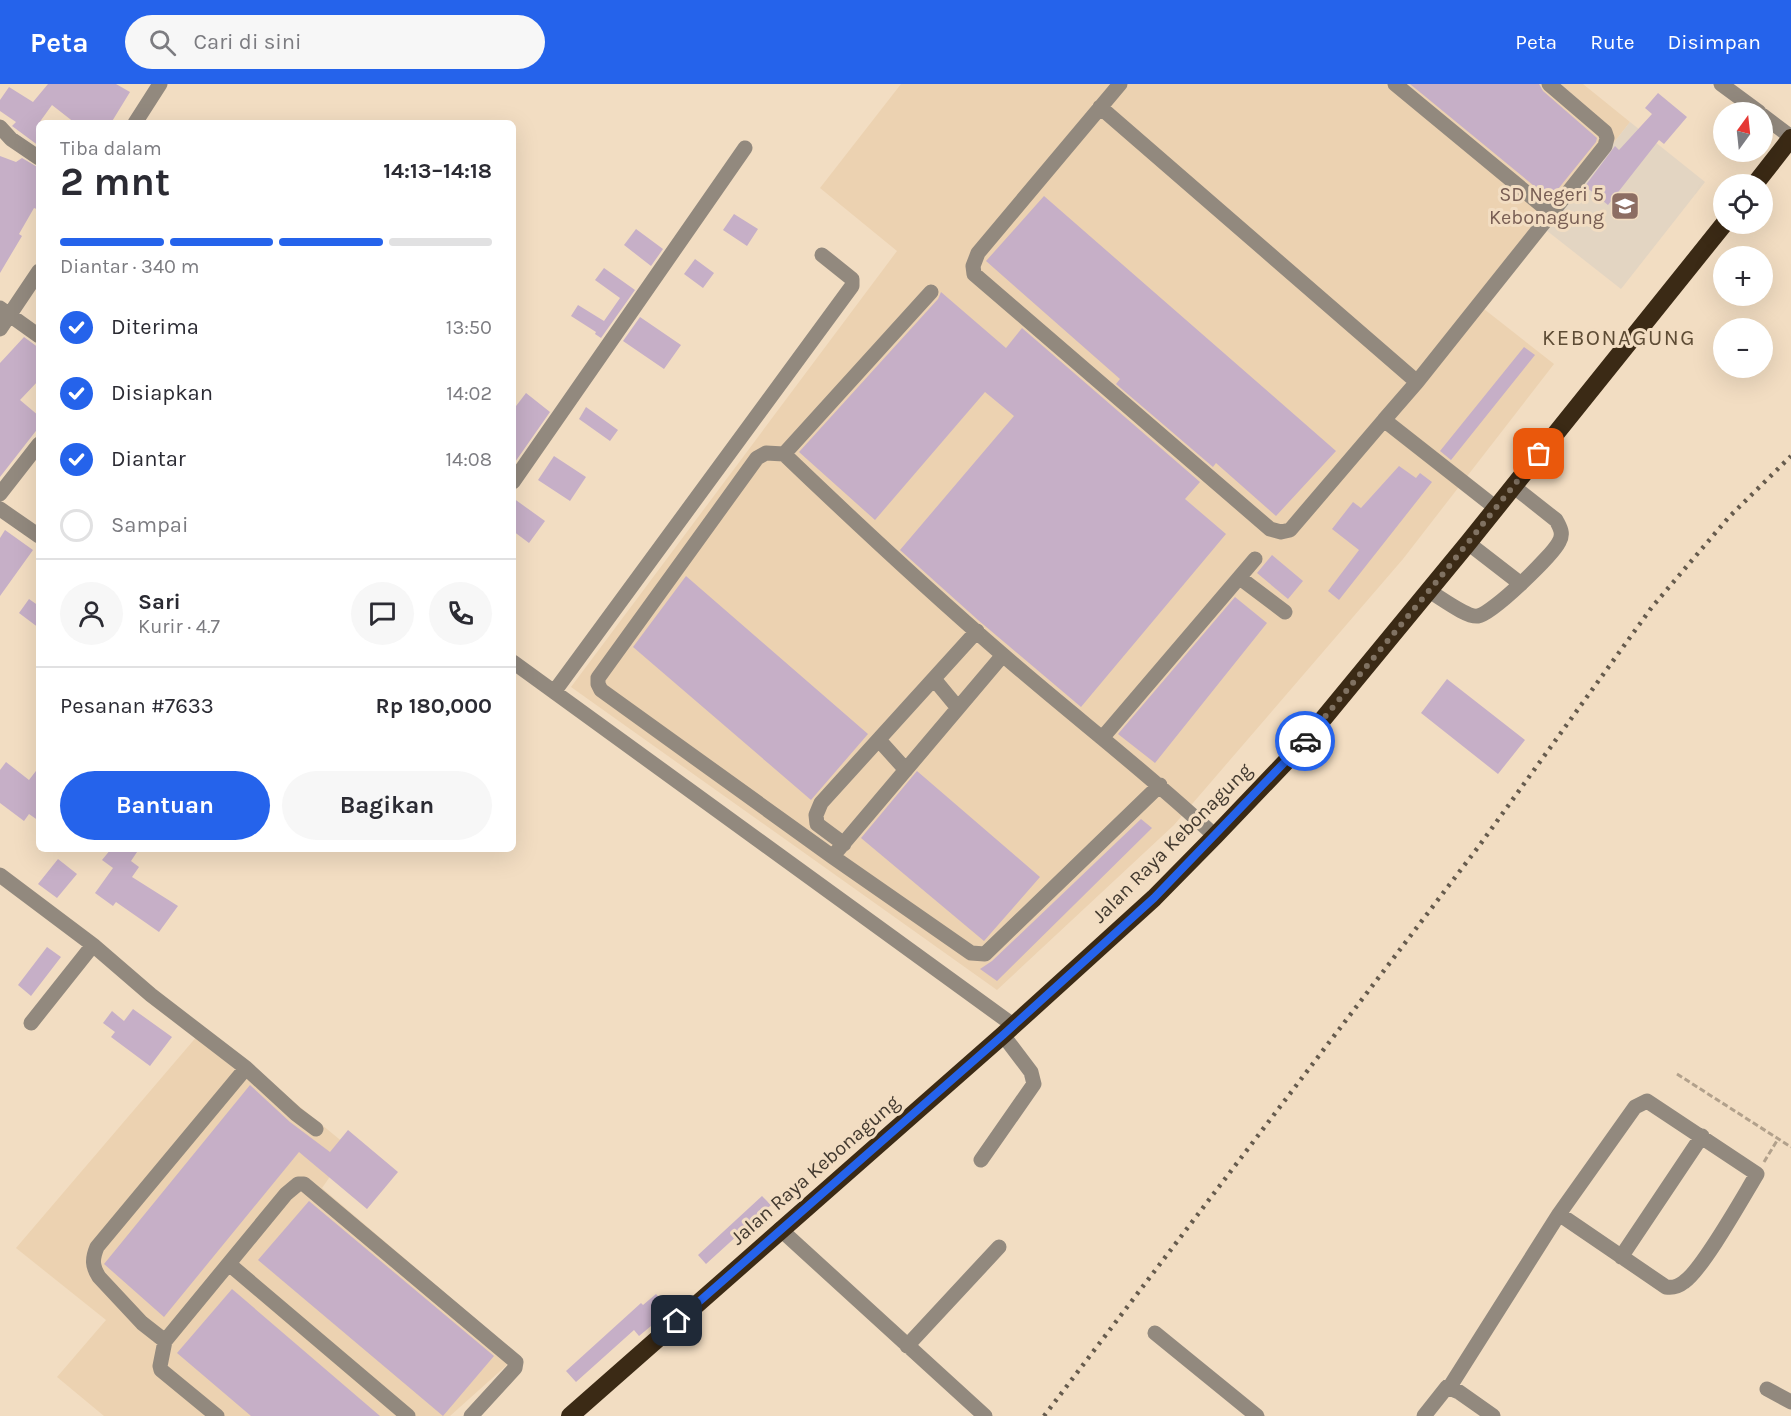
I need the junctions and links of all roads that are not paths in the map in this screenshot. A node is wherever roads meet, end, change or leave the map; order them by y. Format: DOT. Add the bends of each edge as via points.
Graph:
graph roads {
  1 [pos="160,84"];
  2 [pos="1120,84"];
  3 [pos="1395,84"];
  4 [pos="1549,84"];
  5 [pos="1720,84"];
  6 [pos="1745,102"];
  7 [pos="1100,107"];
  8 [pos="137,120"];
  9 [pos="1773,123"];
  10 [pos="0,127"];
  11 [pos="1791,137"];
  12 [pos="746,148"];
  13 [pos="36,156"];
  14 [pos="1763,174"];
  15 [pos="1551,213"];
  16 [pos="1716,234"];
  17 [pos="822,255"];
  18 [pos="36,275"];
  19 [pos="931,292"];
  20 [pos="5,312"];
  21 [pos="0,329"];
  22 [pos="36,334"];
  23 [pos="1417,382"];
  24 [pos="1384,420"];
  25 [pos="36,448"];
  26 [pos="784,454"];
  27 [pos="516,478"];
  28 [pos="1513,486"];
  29 [pos="0,494"];
  30 [pos="1496,508"];
  31 [pos="0,509"];
  32 [pos="36,534"];
  33 [pos="1468,543"];
  34 [pos="1255,559"];
  35 [pos="1240,578"];
  36 [pos="1521,584"];
  37 [pos="1429,591"];
  38 [pos="1285,612"];
  39 [pos="977,631"];
  40 [pos="1003,655"];
  41 [pos="516,664"];
  42 [pos="934,679"];
  43 [pos="554,692"];
  44 [pos="958,708"];
  45 [pos="1104,737"];
  46 [pos="879,740"];
  47 [pos="906,770"];
  48 [pos="1160,785"];
  49 [pos="1215,836"];
  50 [pos="844,844"];
  51 [pos="832,857"];
  52 [pos="0,875"];
  53 [pos="93,945"];
  54 [pos="31,1023"];
  55 [pos="1008,1030"];
  56 [pos="246,1068"];
  57 [pos="316,1129"];
  58 [pos="1702,1136"];
  59 [pos="981,1160"];
  60 [pos="1559,1214"];
  61 [pos="780,1229"];
  62 [pos="999,1247"];
  63 [pos="1621,1257"];
  64 [pos="229,1264"];
  65 [pos="1155,1333"];
  66 [pos="165,1341"];
  67 [pos="907,1346"];
  68 [pos="1449,1388"];
  69 [pos="1767,1389"];
  70 [pos="1791,1402"];
  71 [pos="217,1416"];
  72 [pos="408,1416"];
  73 [pos="471,1416"];
  74 [pos="570,1416"];
  75 [pos="985,1416"];
  76 [pos="1257,1416"];
  77 [pos="1424,1416"];
  78 [pos="1492,1416"];
  1 -- 8 [label="street"];
  2 -- 7 [label="street"];
  3 -- 15 [label="street"];
  4 -- 15 [label="street" via="1601,128 1607,138 1605,146"];
  5 -- 6 [label="street"];
  7 -- 23 [label="street"];
  7 -- 24 [label="street" via="978,253 973,266 975,274 1270,529 1290,530"];
  9 -- 11 [label="street"];
  10 -- 13 [label="street"];
  11 -- 14 [label="highway"];
  12 -- 27 [label="street"];
  15 -- 23 [label="street"];
  16 -- 28 [label="highway, Jalan Raya Kebonagung"];
  17 -- 43 [label="street" via="852,279 852,286"];
  18 -- 20 [label="street"];
  19 -- 26 [label="street"];
  20 -- 21 [label="street"];
  20 -- 22 [label="street"];
  23 -- 24 [label="street"];
  24 -- 30 [label="street"];
  25 -- 29 [label="street"];
  26 -- 39 [label="street"];
  26 -- 51 [label="street" via="766,453 756,458 598,678 598,684 601,690"];
  28 -- 30 [label="highway, Jalan Raya Kebonagung"];
  28 -- 36 [label="street" via="1556,520 1562,534 1560,542"];
  30 -- 33 [label="highway, Jalan Raya Kebonagung"];
  31 -- 32 [label="street"];
  33 -- 36 [label="street"];
  33 -- 37 [label="highway, Jalan Raya Kebonagung"];
  34 -- 35 [label="street"];
  35 -- 38 [label="street"];
  35 -- 45 [label="street"];
  36 -- 37 [label="street" via="1484,615 1476,617"];
  37 -- 49 [label="highway, Jalan Raya Kebonagung" via="1300,747"];
  39 -- 40 [label="street"];
  39 -- 42 [label="street"];
  40 -- 44 [label="street"];
  40 -- 45 [label="street"];
  41 -- 43 [label="street"];
  42 -- 44 [label="street"];
  42 -- 46 [label="street"];
  43 -- 55 [label="street"];
  44 -- 47 [label="street"];
  45 -- 48 [label="street"];
  46 -- 47 [label="street"];
  46 -- 50 [label="street" via="821,804 816,815 817,824"];
  47 -- 50 [label="street"];
  48 -- 49 [label="street"];
  48 -- 51 [label="street" via="985,954 971,953"];
  49 -- 55 [label="highway, Jalan Raya Kebonagung" via="1154,898"];
  50 -- 51 [label="street"];
  52 -- 53 [label="street"];
  53 -- 54 [label="street"];
  53 -- 56 [label="street"];
  55 -- 59 [label="street" via="1034,1084"];
  55 -- 61 [label="highway, Jalan Raya Kebonagung"];
  56 -- 57 [label="street"];
  56 -- 66 [label="street" via="97,1247 92,1259 99,1277 142,1323"];
  58 -- 60 [label="street" via="1647,1101 1635,1107"];
  58 -- 63 [label="street"];
  58 -- 63 [label="street" via="1757,1174 1702,1260 1685,1282 1671,1288"];
  60 -- 63 [label="street"];
  60 -- 68 [label="street"];
  61 -- 67 [label="street"];
  61 -- 74 [label="highway, Jalan Raya Kebonagung"];
  62 -- 67 [label="street"];
  64 -- 66 [label="street"];
  64 -- 72 [label="street"];
  64 -- 73 [label="street" via="286,1194 298,1184 307,1186 512,1356 515,1368"];
  65 -- 76 [label="street"];
  66 -- 71 [label="street" via="160,1368"];
  67 -- 75 [label="street"];
  68 -- 77 [label="street" via="1442,1390"];
  68 -- 78 [label="street"];
  69 -- 70 [label="street"];
}
